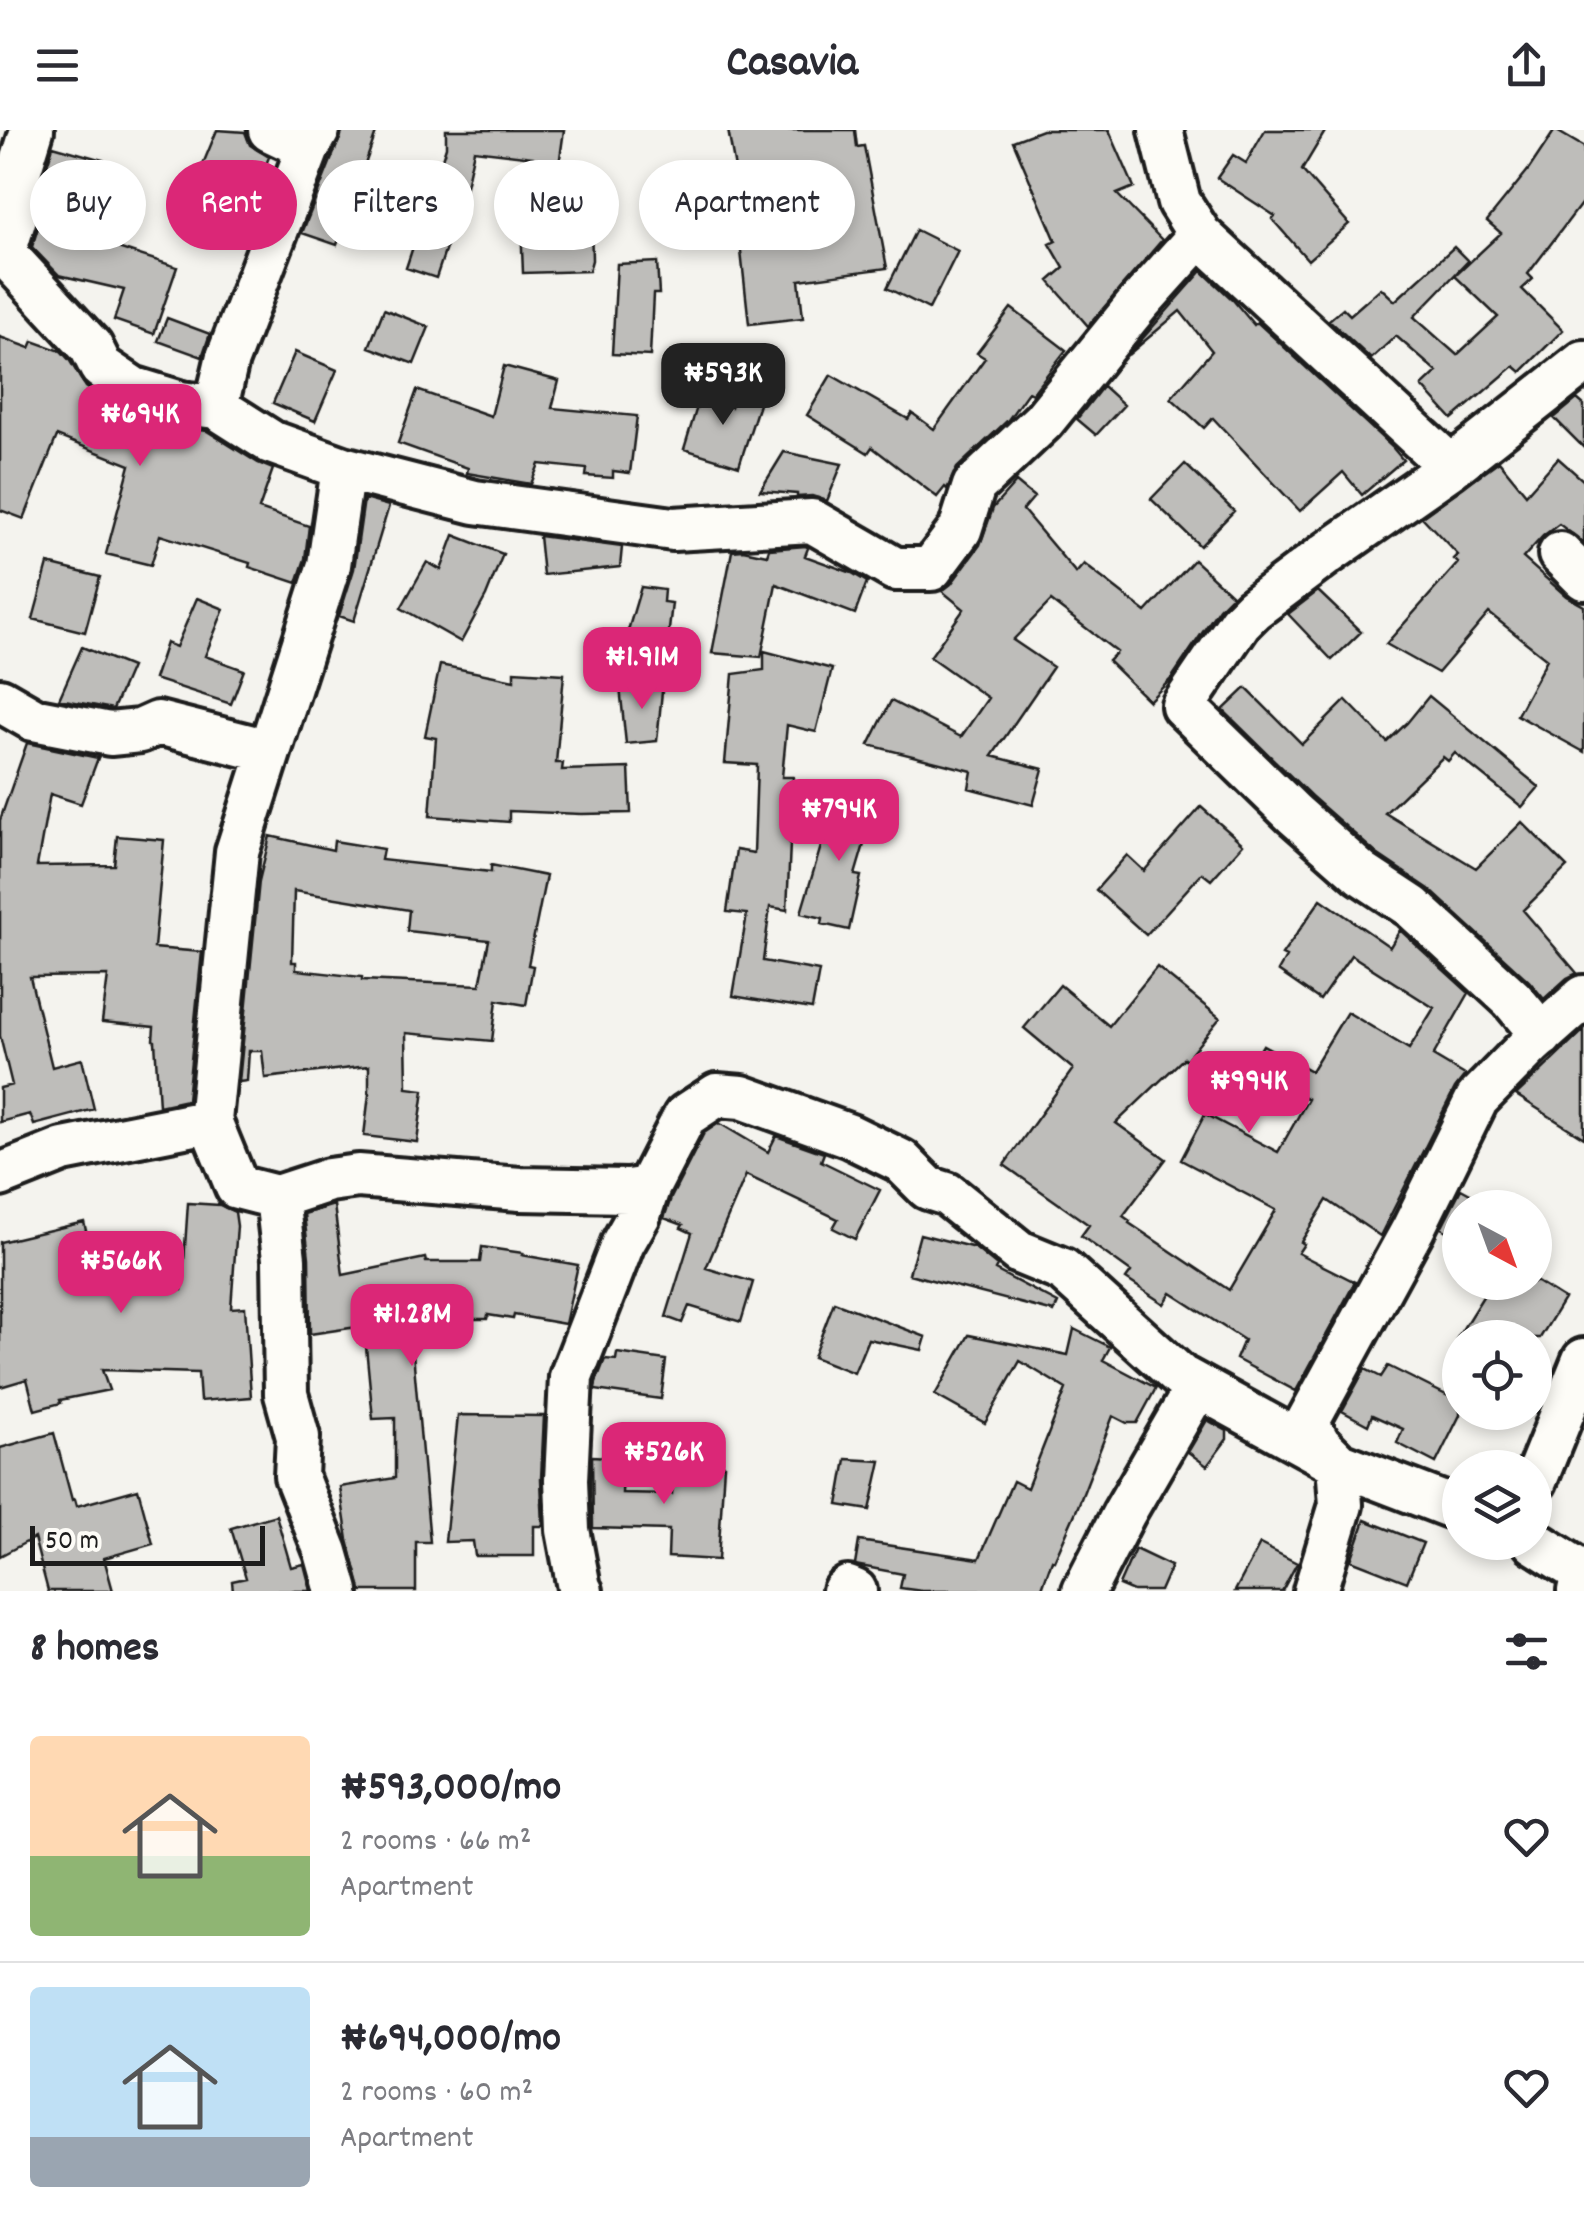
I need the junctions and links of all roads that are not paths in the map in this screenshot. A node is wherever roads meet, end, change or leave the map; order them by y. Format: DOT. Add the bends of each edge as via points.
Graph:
graph roads {
  1 [pos="32,130"];
  2 [pos="1161,130"];
  3 [pos="299,136"];
  4 [pos="1200,235"];
  5 [pos="1584,362"];
  6 [pos="216,407"];
  7 [pos="1450,467"];
  8 [pos="343,468"];
  9 [pos="0,700"];
  10 [pos="268,751"];
  11 [pos="1584,997"];
  12 [pos="1542,1034"];
  13 [pos="210,1121"];
  14 [pos="0,1176"];
  15 [pos="277,1198"];
  16 [pos="638,1198"];
  17 [pos="1584,1360"];
  18 [pos="1197,1387"];
  19 [pos="1548,1450"];
  20 [pos="1338,1463"];
  21 [pos="1442,1503"];
  22 [pos="1552,1553"];
  23 [pos="337,1591"];
  24 [pos="582,1591"];
  25 [pos="844,1591"];
  26 [pos="855,1591"];
  27 [pos="1084,1591"];
  28 [pos="1315,1591"];
  29 [pos="1579,1591"];
  1 -- 6 [label="street" via="4,254 91,347 101,367 132,388"];
  2 -- 4 [label="street" via="1179,202"];
  3 -- 6 [label="street"];
  4 -- 7 [label="street"];
  4 -- 8 [label="street" via="1043,421 974,486 960,530 931,569 895,569 812,520 672,529 475,502"];
  5 -- 7 [label="street"];
  6 -- 8 [label="street" via="271,442"];
  7 -- 12 [label="street" via="1253,609 1183,706 1362,874 1412,907"];
  8 -- 10 [label="street" via="328,565"];
  9 -- 10 [label="street" via="52,723 110,734 158,723"];
  10 -- 13 [label="street" via="237,852"];
  11 -- 12 [label="street"];
  12 -- 20 [label="street" via="1477,1099 1307,1423"];
  13 -- 14 [label="street" via="63,1150"];
  13 -- 15 [label="street" via="236,1187"];
  15 -- 16 [label="street" via="358,1176"];
  15 -- 23 [label="street" via="296,1476"];
  16 -- 18 [label="street" via="685,1116 717,1095 742,1097 901,1162 1019,1252 1063,1270"];
  16 -- 24 [label="street" via="571,1376 568,1530"];
  17 -- 19 [label="street"];
  18 -- 20 [label="street"];
  18 -- 27 [label="street"];
  20 -- 21 [label="street"];
  20 -- 28 [label="street" via="1341,1505"];
  22 -- 29 [label="street" via="1583,1573"];
  25 -- 26 [label="street"];
}
